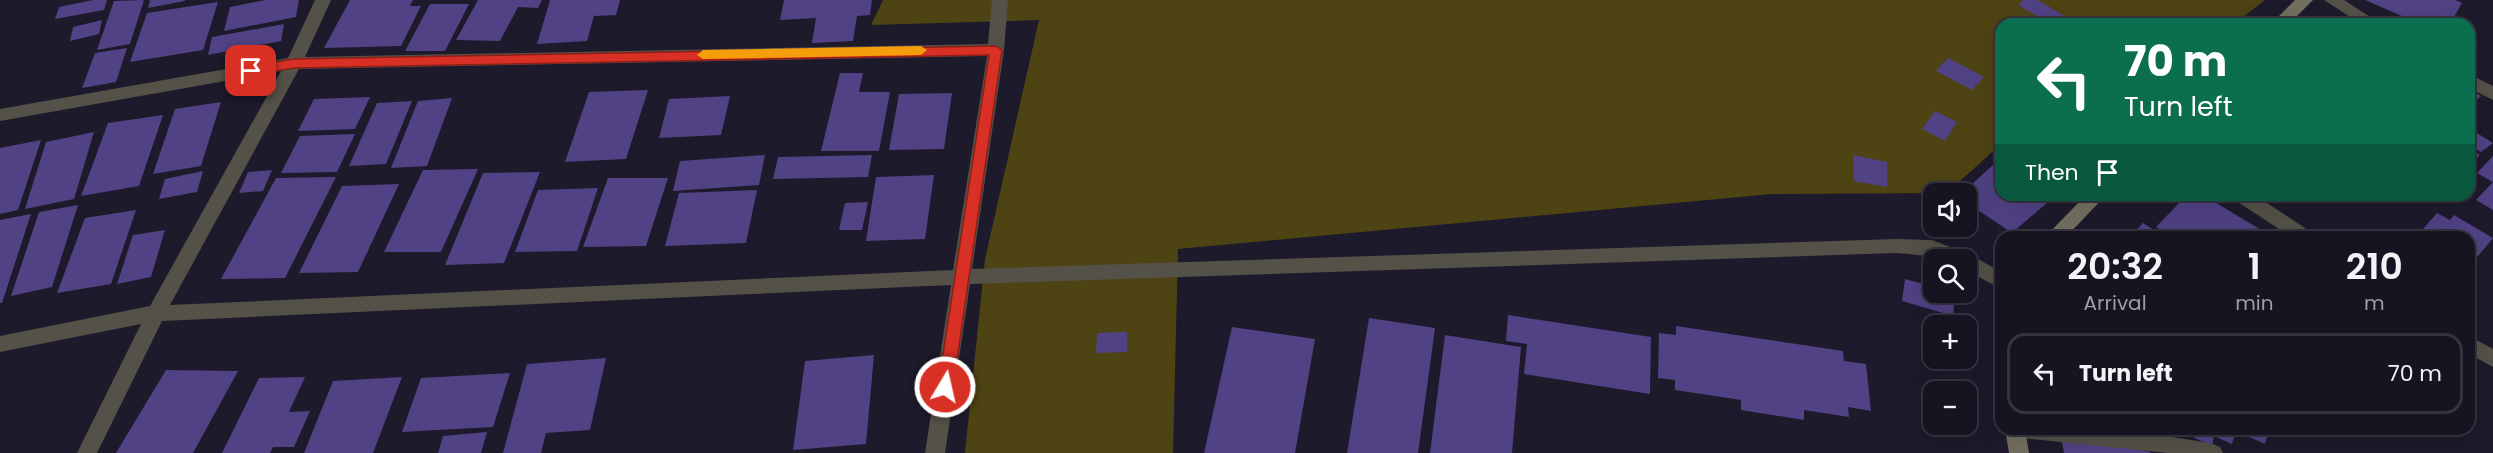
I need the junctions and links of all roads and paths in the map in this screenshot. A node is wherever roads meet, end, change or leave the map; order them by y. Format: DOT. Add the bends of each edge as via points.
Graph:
graph roads {
  1 [pos="323,0"];
  2 [pos="1000,0"];
  3 [pos="2305,0"];
  4 [pos="2332,0"];
  5 [pos="2286,18"];
  6 [pos="2363,18"];
  7 [pos="996,50"];
  8 [pos="294,63"];
  9 [pos="2475,84"];
  10 [pos="2493,94"];
  11 [pos="0,115"];
  12 [pos="2091,201"];
  13 [pos="2250,201"];
  14 [pos="2060,231"];
  15 [pos="2296,231"];
  16 [pos="1937,249"];
  17 [pos="1977,267"];
  18 [pos="963,277"];
  19 [pos="1995,277"];
  20 [pos="156,313"];
  21 [pos="0,344"];
  22 [pos="2475,348"];
  23 [pos="2493,359"];
  24 [pos="2016,435"];
  25 [pos="2080,435"];
  26 [pos="87,453"];
  27 [pos="934,453"];
  28 [pos="2019,453"];
  29 [pos="2213,453"];
  1 -- 8 [label="street"];
  2 -- 7 [label="street"];
  3 -- 5 [label="street"];
  4 -- 6 [label="street"];
  7 -- 8 [label="street"];
  7 -- 18 [label="street"];
  8 -- 11 [label="street"];
  8 -- 20 [label="street"];
  9 -- 10 [label="street"];
  12 -- 14 [label="street"];
  13 -- 15 [label="street"];
  16 -- 18 [label="street" via="1896,246"];
  17 -- 19 [label="street"];
  18 -- 20 [label="street"];
  18 -- 27 [label="street"];
  20 -- 21 [label="street"];
  20 -- 26 [label="street"];
  22 -- 23 [label="street"];
  24 -- 28 [label="street"];
  25 -- 29 [label="street"];
}
